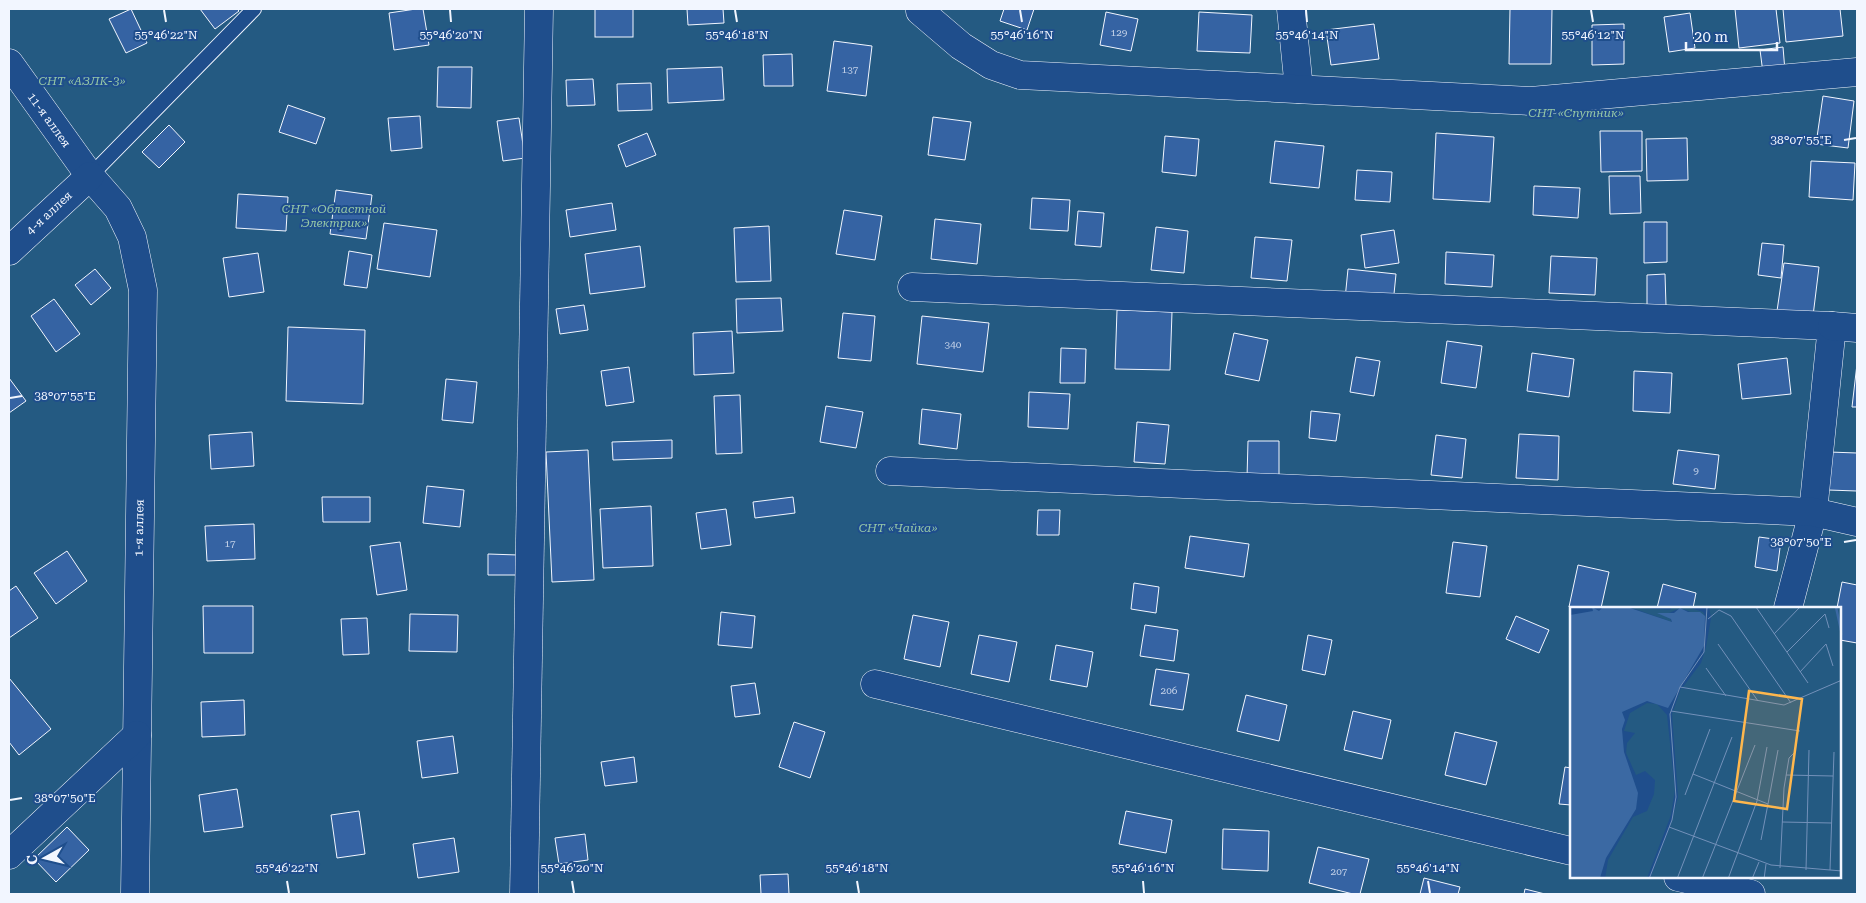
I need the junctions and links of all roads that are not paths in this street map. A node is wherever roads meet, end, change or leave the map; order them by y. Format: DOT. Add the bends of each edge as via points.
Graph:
graph roads {
  1 [pos="254,9"];
  2 [pos="539,9"];
  3 [pos="1290,9"];
  4 [pos="920,11"];
  5 [pos="9,63"];
  6 [pos="1857,72"];
  7 [pos="1299,89"];
  8 [pos="90,176"];
  9 [pos="9,251"];
  10 [pos="912,287"];
  11 [pos="1844,327"];
  12 [pos="890,471"];
  13 [pos="1812,512"];
  14 [pos="1857,522"];
  15 [pos="1788,607"];
  16 [pos="875,684"];
  17 [pos="137,735"];
  18 [pos="1570,851"];
  19 [pos="9,855"];
  20 [pos="1682,878"];
  21 [pos="1715,886"];
  22 [pos="135,894"];
  23 [pos="524,894"];
  24 [pos="1751,894"];
  1 -- 8 [label="lane"];
  2 -- 23 [label="street"];
  3 -- 7 [label="street"];
  4 -- 7 [label="street" via="961,46 990,65 1020,75"];
  5 -- 8 [label="street, 11-я аллея"];
  6 -- 7 [label="street" via="1531,101"];
  8 -- 9 [label="street, 4-я аллея"];
  8 -- 17 [label="street, 1-я аллея" via="118,208 132,237 142,290"];
  10 -- 11 [label="street"];
  11 -- 13 [label="street"];
  12 -- 13 [label="street"];
  13 -- 14 [label="street"];
  13 -- 15 [label="street"];
  16 -- 18 [label="street"];
  17 -- 19 [label="street"];
  17 -- 22 [label="street, 1-я аллея"];
  20 -- 21 [label="street"];
  21 -- 24 [label="street"];
}
